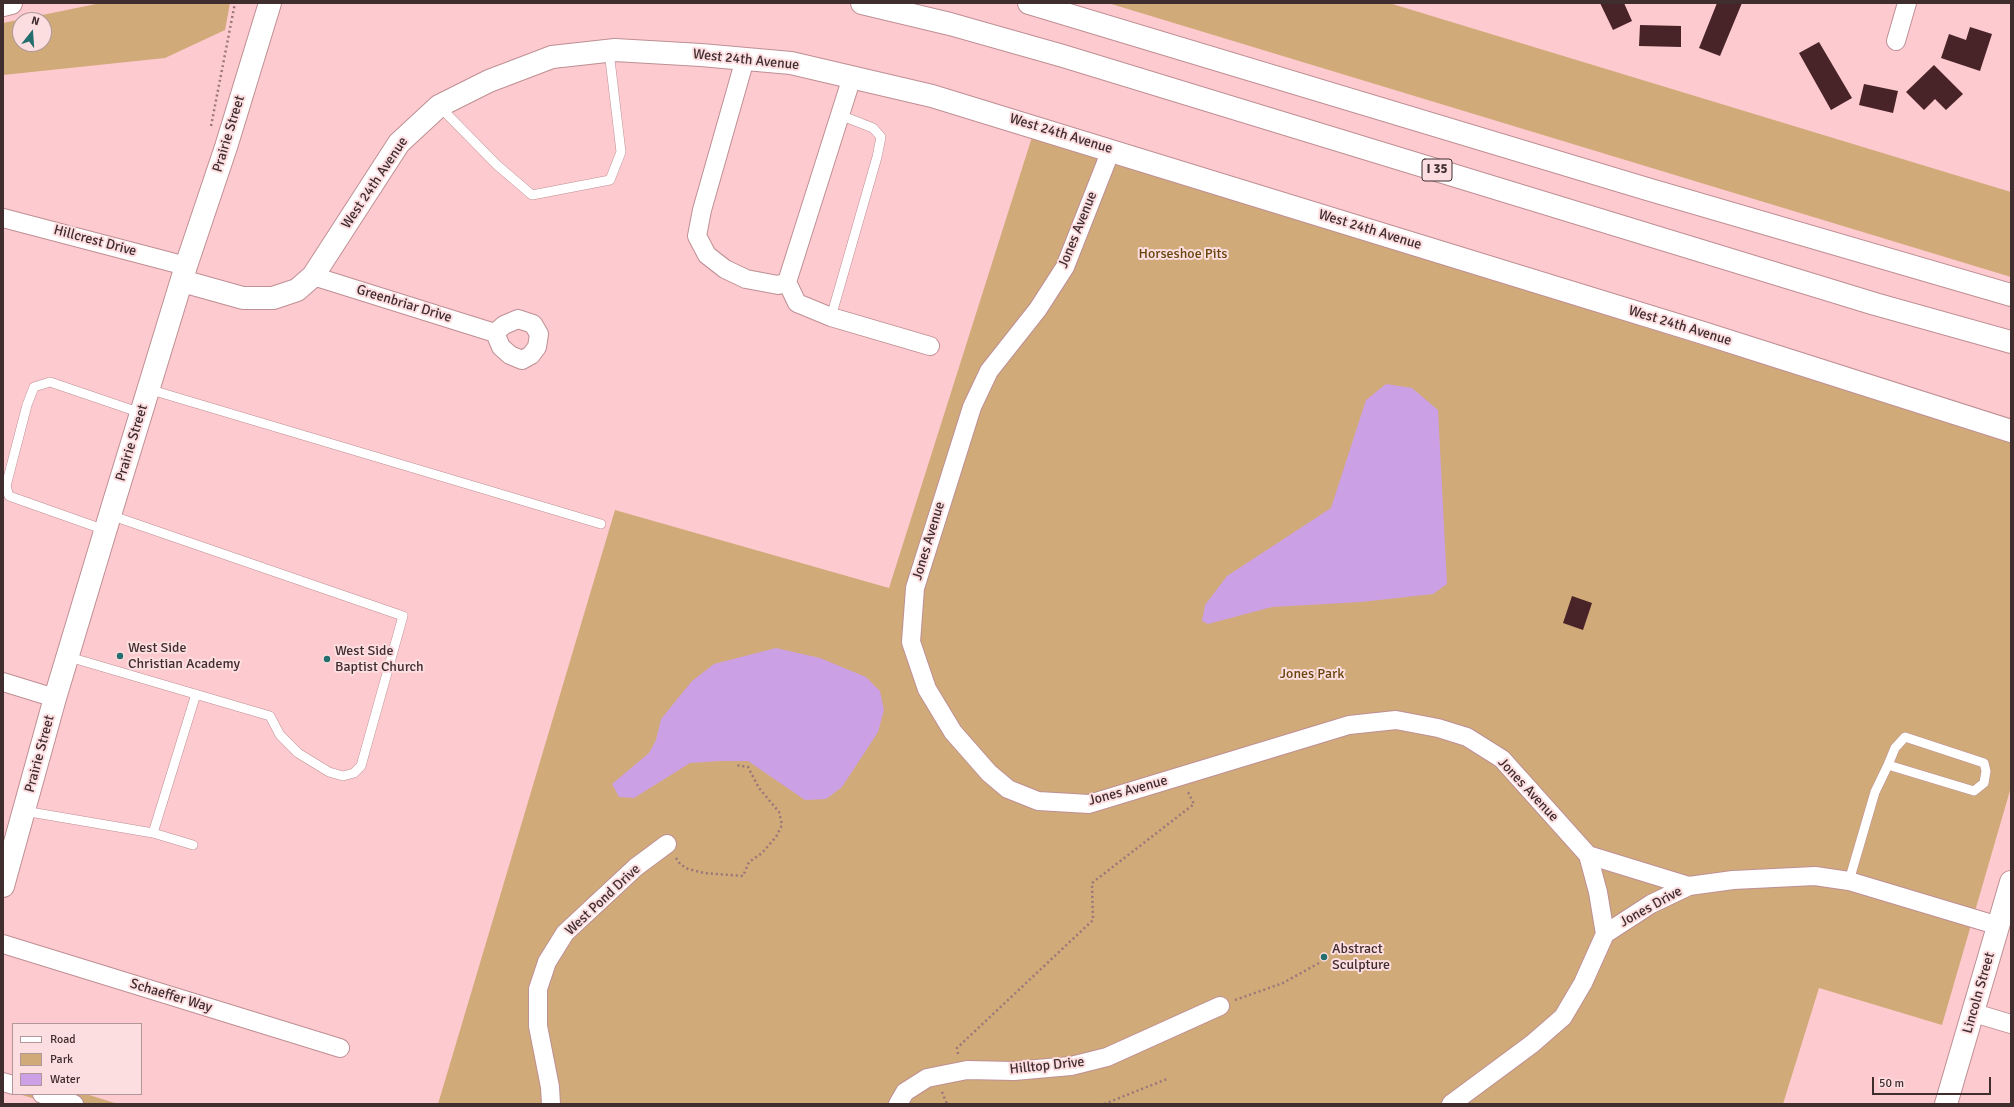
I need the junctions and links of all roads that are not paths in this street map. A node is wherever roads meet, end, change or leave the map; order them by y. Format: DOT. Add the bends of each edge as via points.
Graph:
graph roads {
  1 [pos="11,3"];
  2 [pos="270,3"];
  3 [pos="862,3"];
  4 [pos="1029,3"];
  5 [pos="1907,3"];
  6 [pos="3,5"];
  7 [pos="1896,41"];
  8 [pos="609,51"];
  9 [pos="745,59"];
  10 [pos="852,77"];
  11 [pos="439,106"];
  12 [pos="840,115"];
  13 [pos="1111,150"];
  14 [pos="3,218"];
  15 [pos="184,273"];
  16 [pos="313,276"];
  17 [pos="787,282"];
  18 [pos="2011,295"];
  19 [pos="831,317"];
  20 [pos="495,333"];
  21 [pos="2011,342"];
  22 [pos="930,346"];
  23 [pos="148,389"];
  24 [pos="141,412"];
  25 [pos="2011,431"];
  26 [pos="108,522"];
  27 [pos="601,524"];
  28 [pos="69,656"];
  29 [pos="3,682"];
  30 [pos="196,694"];
  31 [pos="56,698"];
  32 [pos="1888,765"];
  33 [pos="24,811"];
  34 [pos="153,833"];
  35 [pos="667,844"];
  36 [pos="193,845"];
  37 [pos="1588,855"];
  38 [pos="1849,881"];
  39 [pos="2011,882"];
  40 [pos="3,886"];
  41 [pos="1689,886"];
  42 [pos="1999,926"];
  43 [pos="1605,934"];
  44 [pos="3,944"];
  45 [pos="1220,1006"];
  46 [pos="1974,1013"];
  47 [pos="2011,1024"];
  48 [pos="340,1048"];
  49 [pos="45,1095"];
  50 [pos="74,1104"];
  51 [pos="551,1104"];
  52 [pos="898,1104"];
  53 [pos="1451,1104"];
  54 [pos="1946,1104"];
  1 -- 6 [label="main road"];
  2 -- 15 [label="main road, Prairie Street"];
  3 -- 21 [label="main road, I 35" via="950,24 1063,56 1875,304"];
  4 -- 18 [label="main road" via="1654,191"];
  5 -- 7 [label="street"];
  8 -- 9 [label="main road, West 24th Avenue"];
  8 -- 11 [label="main road, West 24th Avenue" via="552,57 489,81"];
  8 -- 11 [label="lane" via="621,152 610,180 532,195"];
  9 -- 10 [label="main road, West 24th Avenue" via="791,63"];
  9 -- 17 [label="street" via="697,236 707,255 725,269 746,279 778,285"];
  10 -- 12 [label="street"];
  10 -- 13 [label="main road, West 24th Avenue" via="932,96"];
  11 -- 16 [label="main road, West 24th Avenue" via="399,143"];
  12 -- 17 [label="street"];
  12 -- 19 [label="lane" via="873,128 881,137"];
  13 -- 25 [label="main road, West 24th Avenue" via="1692,329"];
  13 -- 37 [label="street, Jones Avenue" via="1065,267 1038,309 989,371 972,407 915,588 911,642 927,689 953,732 989,773 1008,789 1038,801 1089,804 1349,725 1396,720 1438,728 1466,737 1502,759"];
  14 -- 15 [label="street, Hillcrest Drive"];
  15 -- 16 [label="main road, West 24th Avenue" via="243,298 274,298 297,290"];
  15 -- 23 [label="main road, Prairie Street"];
  16 -- 20 [label="street, Greenbriar Drive"];
  17 -- 19 [label="street" via="797,303"];
  19 -- 22 [label="street"];
  23 -- 24 [label="main road, Prairie Street"];
  23 -- 27 [label="lane"];
  24 -- 26 [label="main road, Prairie Street"];
  24 -- 26 [label="lane" via="50,382 34,387 28,405 6,486 9,496"];
  26 -- 28 [label="main road, Prairie Street"];
  26 -- 30 [label="lane" via="403,616 360,766 354,773 342,776 329,772 298,753 280,735 270,716"];
  28 -- 30 [label="lane"];
  28 -- 31 [label="main road, Prairie Street"];
  29 -- 31 [label="street"];
  30 -- 34 [label="lane"];
  31 -- 33 [label="main road, Prairie Street"];
  32 -- 32 [label="lane" via="1974,792 1984,783 1986,772 1984,763 1906,737 1895,748"];
  32 -- 38 [label="lane" via="1875,792"];
  33 -- 34 [label="lane"];
  33 -- 40 [label="main road, Prairie Street"];
  34 -- 36 [label="lane"];
  35 -- 51 [label="street, West Pond Drive" via="636,867 565,933 547,962 538,989 538,1026"];
  37 -- 41 [label="street"];
  37 -- 43 [label="street"];
  38 -- 41 [label="street, Jones Drive" via="1815,876 1733,880"];
  38 -- 42 [label="street, Jones Drive"];
  39 -- 42 [label="main road, Lincoln Street"];
  41 -- 43 [label="street, Jones Drive" via="1651,904"];
  42 -- 46 [label="main road, Lincoln Street"];
  43 -- 53 [label="street, Jones Drive" via="1564,1017"];
  44 -- 48 [label="street, Schaeffer Way"];
  45 -- 52 [label="street, Hilltop Drive" via="1107,1057 1071,1066 1014,1072 962,1071 927,1078 905,1092"];
  46 -- 47 [label="street"];
  46 -- 54 [label="main road, Lincoln Street"];
  49 -- 50 [label="street"];
}
